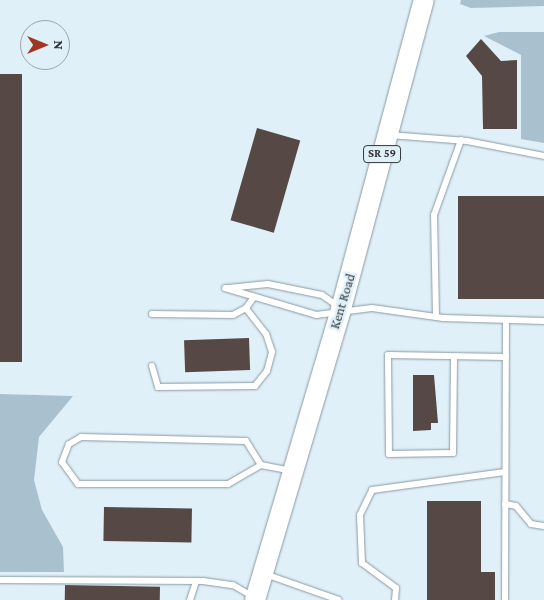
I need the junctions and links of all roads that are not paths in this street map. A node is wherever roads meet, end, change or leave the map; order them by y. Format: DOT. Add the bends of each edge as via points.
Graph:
graph roads {
  1 [pos="424,0"];
  2 [pos="387,135"];
  3 [pos="461,140"];
  4 [pos="544,156"];
  5 [pos="254,297"];
  6 [pos="246,308"];
  7 [pos="341,308"];
  8 [pos="152,314"];
  9 [pos="436,317"];
  10 [pos="506,320"];
  11 [pos="544,321"];
  12 [pos="506,357"];
  13 [pos="454,358"];
  14 [pos="152,366"];
  15 [pos="261,465"];
  16 [pos="292,471"];
  17 [pos="505,472"];
  18 [pos="505,504"];
  19 [pos="544,526"];
  20 [pos="263,573"];
  21 [pos="0,580"];
  22 [pos="196,581"];
  23 [pos="255,599"];
  24 [pos="190,600"];
  25 [pos="339,600"];
  26 [pos="395,600"];
  27 [pos="505,600"];
  1 -- 2 [label="main road, Kent Road / SR 59"];
  2 -- 3 [label="lane"];
  2 -- 7 [label="main road, Kent Road / SR 59"];
  3 -- 4 [label="lane"];
  3 -- 9 [label="lane" via="434,215"];
  5 -- 6 [label="lane"];
  5 -- 7 [label="lane" via="316,315"];
  5 -- 7 [label="lane" via="225,288 268,284 322,295"];
  6 -- 8 [label="lane" via="233,315"];
  6 -- 14 [label="lane" via="266,334 272,352 267,371 255,386 158,387"];
  7 -- 9 [label="lane"];
  7 -- 16 [label="main road, Kent Road / SR 59"];
  9 -- 10 [label="lane"];
  10 -- 11 [label="lane"];
  10 -- 12 [label="lane"];
  12 -- 13 [label="lane"];
  12 -- 17 [label="lane"];
  13 -- 13 [label="lane" via="388,356 389,454 453,453"];
  15 -- 15 [label="lane" via="246,441 81,437 69,444 62,462 78,484 228,484"];
  15 -- 16 [label="lane"];
  16 -- 20 [label="main road, Kent Road / SR 59"];
  17 -- 18 [label="lane"];
  17 -- 26 [label="lane" via="372,490 360,515 362,563 396,588"];
  18 -- 19 [label="lane" via="516,506 531,524"];
  18 -- 27 [label="lane"];
  20 -- 23 [label="main road, Kent Road / SR 59"];
  20 -- 25 [label="lane"];
  21 -- 22 [label="lane"];
  22 -- 23 [label="lane" via="233,585"];
  22 -- 24 [label="lane"];
}
